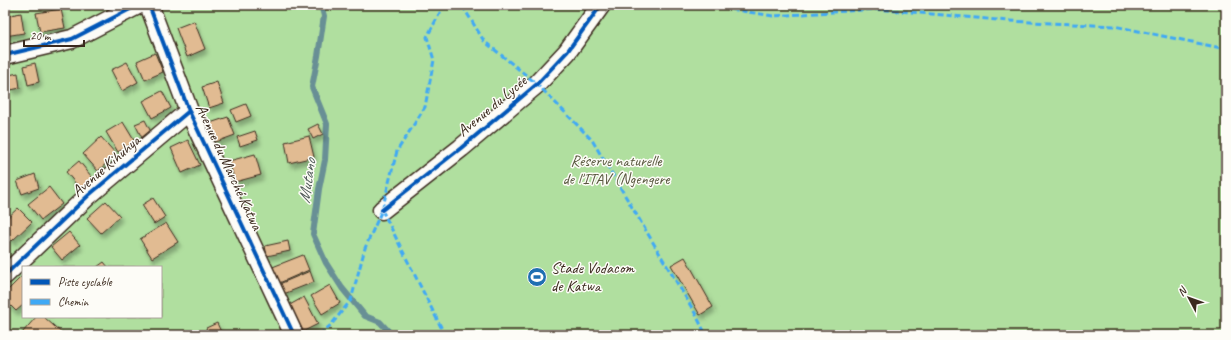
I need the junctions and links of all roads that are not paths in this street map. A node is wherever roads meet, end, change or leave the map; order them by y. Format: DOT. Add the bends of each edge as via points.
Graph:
graph roads {
  1 [pos="138,5"];
  2 [pos="149,5"];
  3 [pos="601,5"];
  4 [pos="5,55"];
  5 [pos="189,111"];
  6 [pos="382,210"];
  7 [pos="5,275"];
  8 [pos="294,335"];
  1 -- 4 [label="street" via="72,38"];
  2 -- 5 [label="street, Avenue du Marché Katwa"];
  3 -- 6 [label="street, Avenue du Lycée" via="567,52 537,84"];
  5 -- 7 [label="street, Avenue Kihuhya" via="89,195"];
  5 -- 8 [label="street, Avenue du Marché Katwa"];
}
